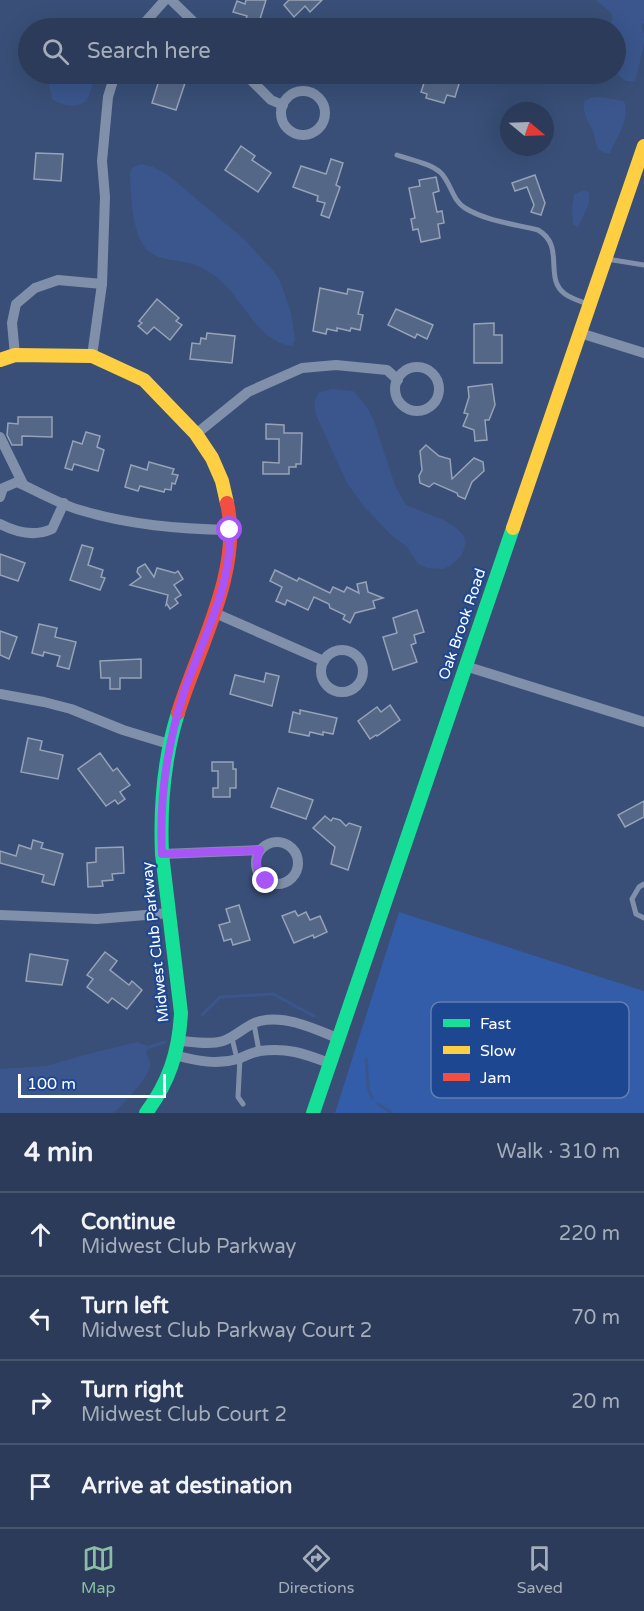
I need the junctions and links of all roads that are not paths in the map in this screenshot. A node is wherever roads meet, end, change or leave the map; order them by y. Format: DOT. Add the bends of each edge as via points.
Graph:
graph roads {
  1 [pos="165,0"];
  2 [pos="171,0"];
  3 [pos="149,18"];
  4 [pos="190,18"];
  5 [pos="113,84"];
  6 [pos="255,84"];
  7 [pos="283,105"];
  8 [pos="644,146"];
  9 [pos="397,155"];
  10 [pos="606,258"];
  11 [pos="644,265"];
  12 [pos="102,284"];
  13 [pos="590,304"];
  14 [pos="580,333"];
  15 [pos="644,353"];
  16 [pos="15,355"];
  17 [pos="92,356"];
  18 [pos="0,360"];
  19 [pos="398,380"];
  20 [pos="196,434"];
  21 [pos="0,437"];
  22 [pos="23,484"];
  23 [pos="0,497"];
  24 [pos="64,503"];
  25 [pos="0,524"];
  26 [pos="230,530"];
  27 [pos="215,613"];
  28 [pos="324,660"];
  29 [pos="465,666"];
  30 [pos="0,694"];
  31 [pos="644,722"];
  32 [pos="169,744"];
  33 [pos="260,850"];
  34 [pos="162,854"];
  35 [pos="644,884"];
  36 [pos="170,913"];
  37 [pos="0,915"];
  38 [pos="644,918"];
  39 [pos="254,1024"];
  40 [pos="231,1036"];
  41 [pos="338,1038"];
  42 [pos="181,1041"];
  43 [pos="259,1051"];
  44 [pos="177,1056"];
  45 [pos="239,1058"];
  46 [pos="329,1063"];
  47 [pos="243,1104"];
  48 [pos="146,1113"];
  49 [pos="313,1113"];
  1 -- 3 [label="street"];
  2 -- 4 [label="street"];
  5 -- 12 [label="street" via="102,161"];
  6 -- 7 [label="street" via="271,100"];
  7 -- 7 [label="street" via="285,126 297,134 311,133 322,124 323,103 313,93 299,91"];
  8 -- 10 [label="main road, Oak Brook Road"];
  9 -- 13 [label="lane" via="442,174 466,209 544,234 552,246 557,285 564,293"];
  10 -- 11 [label="lane"];
  10 -- 13 [label="main road, Oak Brook Road"];
  12 -- 16 [label="street" via="58,280 35,288 16,304 12,323"];
  12 -- 17 [label="street"];
  13 -- 14 [label="main road, Oak Brook Road"];
  14 -- 15 [label="street"];
  14 -- 29 [label="main road, Oak Brook Road"];
  16 -- 17 [label="main road, Midwest Club Parkway"];
  16 -- 18 [label="main road, Midwest Club Parkway"];
  17 -- 20 [label="main road, Midwest Club Parkway" via="144,380"];
  19 -- 19 [label="street" via="408,369 429,371 438,383 438,398 429,408 411,410 397,398"];
  19 -- 20 [label="street" via="387,370 336,365 302,368 248,392"];
  20 -- 26 [label="main road, Midwest Club Parkway" via="222,481"];
  21 -- 22 [label="street"];
  22 -- 23 [label="street" via="17,482 3,488"];
  22 -- 24 [label="street"];
  24 -- 25 [label="street" via="52,529 40,534 19,533"];
  24 -- 26 [label="street" via="130,523 178,530"];
  26 -- 27 [label="main road, Midwest Club Parkway"];
  27 -- 28 [label="street"];
  27 -- 32 [label="main road, Midwest Club Parkway"];
  29 -- 31 [label="street"];
  29 -- 41 [label="main road, Oak Brook Road"];
  30 -- 32 [label="street" via="71,709"];
  32 -- 34 [label="main road, Midwest Club Parkway"];
  33 -- 33 [label="street" via="270,842 289,844 297,854 298,867 292,878 280,884 266,881 257,870"];
  33 -- 34 [label="street"];
  34 -- 36 [label="main road, Midwest Club Parkway"];
  35 -- 38 [label="lane" via="632,899 636,914"];
  36 -- 37 [label="street" via="97,919"];
  36 -- 42 [label="main road, Midwest Club Parkway"];
  39 -- 40 [label="street, Midwest Club Parkway"];
  39 -- 41 [label="street, Midwest Club Parkway" via="279,1020"];
  39 -- 43 [label="lane"];
  40 -- 42 [label="street, Midwest Club Parkway" via="223,1041"];
  40 -- 45 [label="lane"];
  41 -- 46 [label="main road, Oak Brook Road"];
  42 -- 44 [label="main road, Midwest Club Parkway"];
  43 -- 45 [label="street"];
  43 -- 46 [label="street" via="298,1052"];
  44 -- 45 [label="street" via="222,1063"];
  44 -- 48 [label="main road, Midwest Club Parkway" via="167,1083"];
  45 -- 47 [label="lane" via="238,1097"];
  46 -- 49 [label="main road, Oak Brook Road"];
}
